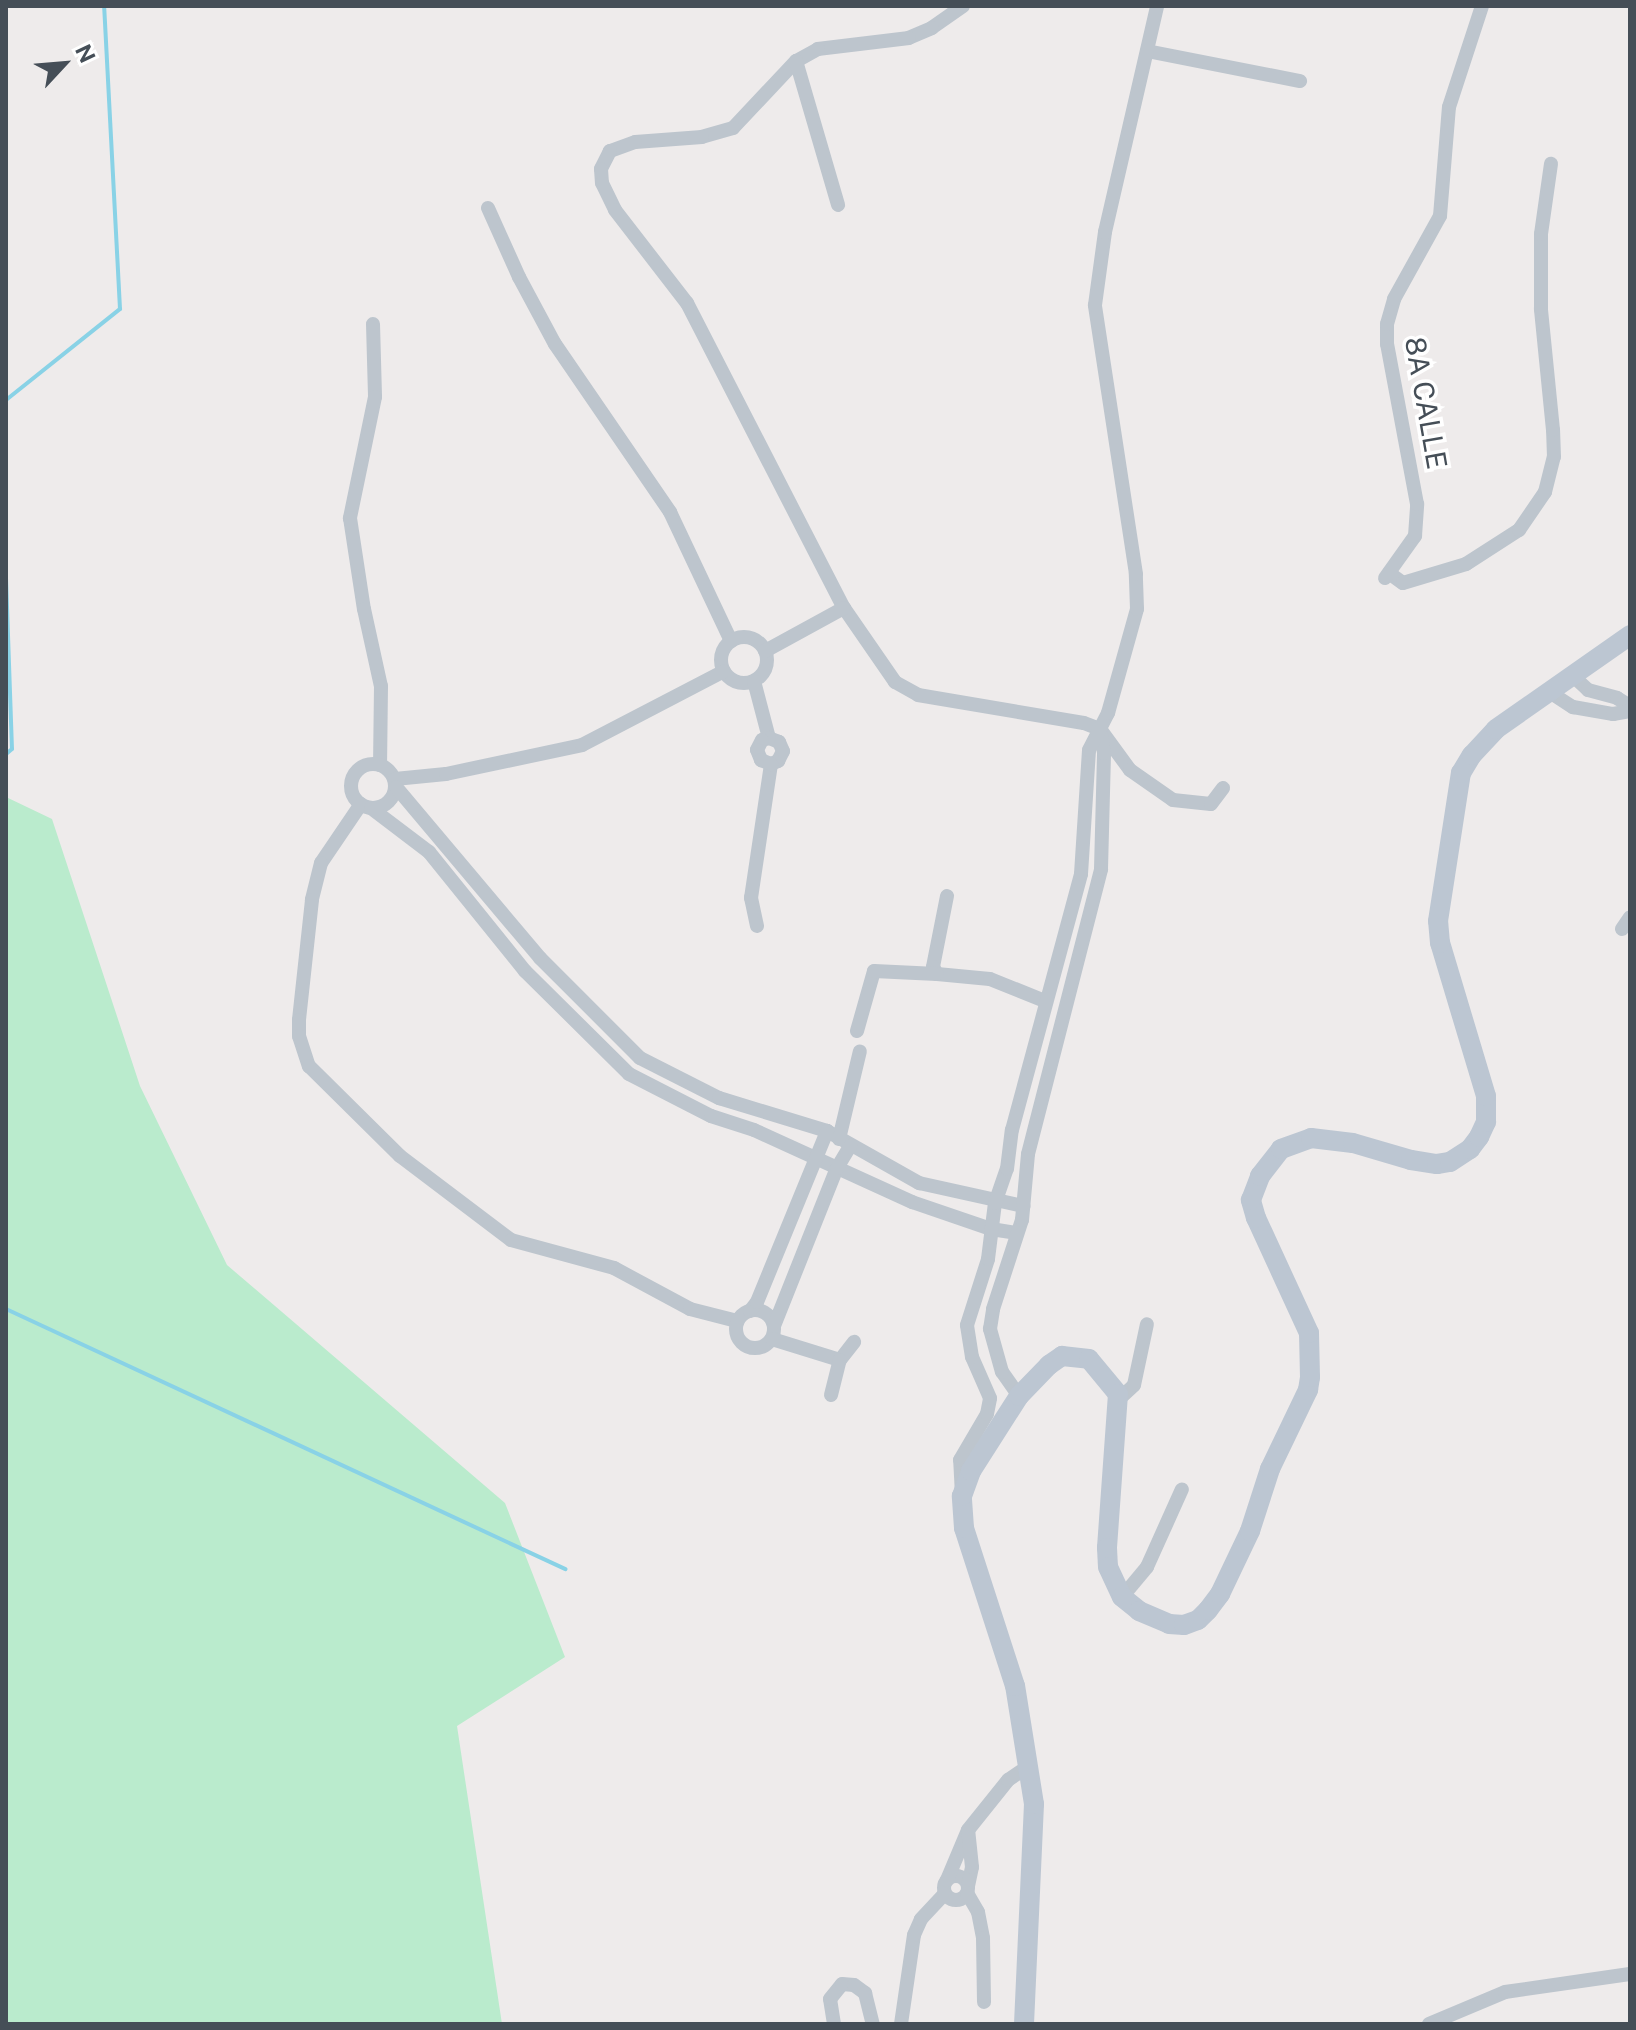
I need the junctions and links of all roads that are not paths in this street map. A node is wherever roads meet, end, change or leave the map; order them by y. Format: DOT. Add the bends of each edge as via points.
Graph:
graph roads {
  1 [pos="963,6"];
  2 [pos="1157,6"];
  3 [pos="1482,6"];
  4 [pos="1147,51"];
  5 [pos="796,61"];
  6 [pos="1300,81"];
  7 [pos="1551,164"];
  8 [pos="838,205"];
  9 [pos="488,208"];
  10 [pos="373,324"];
  11 [pos="844,608"];
  12 [pos="1630,635"];
  13 [pos="731,641"];
  14 [pos="765,651"];
  15 [pos="724,671"];
  16 [pos="1572,675"];
  17 [pos="754,681"];
  18 [pos="1548,691"];
  19 [pos="1630,709"];
  20 [pos="1100,729"];
  21 [pos="380,765"];
  22 [pos="395,783"];
  23 [pos="1223,788"];
  24 [pos="366,806"];
  25 [pos="947,896"];
  26 [pos="757,926"];
  27 [pos="937,974"];
  28 [pos="1045,1001"];
  29 [pos="857,1031"];
  30 [pos="860,1051"];
  31 [pos="839,1139"];
  32 [pos="813,1158"];
  33 [pos="837,1168"];
  34 [pos="995,1203"];
  35 [pos="1023,1206"];
  36 [pos="991,1229"];
  37 [pos="1016,1233"];
  38 [pos="750,1311"];
  39 [pos="737,1321"];
  40 [pos="1147,1324"];
  41 [pos="773,1333"];
  42 [pos="854,1342"];
  43 [pos="840,1360"];
  44 [pos="831,1395"];
  45 [pos="1019,1396"];
  46 [pos="1117,1401"];
  47 [pos="1182,1489"];
  48 [pos="962,1496"];
  49 [pos="1122,1597"];
  50 [pos="1029,1766"];
  51 [pos="968,1830"];
  52 [pos="946,1886"];
  53 [pos="968,1889"];
  54 [pos="1630,1974"];
  55 [pos="984,2002"];
  56 [pos="834,2024"];
  57 [pos="873,2024"];
  58 [pos="901,2024"];
  59 [pos="1024,2024"];
  60 [pos="1429,2024"];
  1 -- 5 [label="street" via="909,38 841,43"];
  2 -- 4 [label="street"];
  3 -- 7 [label="street, 8A CALLE" via="1449,107 1440,216 1394,299 1387,324 1417,504 1415,536 1387,576 1403,583 1466,564 1519,530 1545,492 1554,457 1541,309 1541,234"];
  4 -- 6 [label="street"];
  4 -- 20 [label="street" via="1105,232 1095,305 1137,609"];
  5 -- 8 [label="street"];
  5 -- 11 [label="street" via="733,128 702,137 635,142 610,151 601,176 615,210 687,303"];
  9 -- 13 [label="street" via="555,344 670,512"];
  10 -- 21 [label="street" via="375,397 350,518 381,686"];
  11 -- 14 [label="street"];
  11 -- 20 [label="street" via="886,673 906,690"];
  12 -- 16 [label="main road"];
  13 -- 14 [label="street" via="750,638"];
  13 -- 15 [label="street" via="723,651"];
  14 -- 17 [label="street" via="767,665"];
  15 -- 17 [label="street" via="740,683"];
  15 -- 22 [label="street" via="582,745"];
  16 -- 18 [label="main road"];
  16 -- 19 [label="street" via="1588,690 1617,698"];
  17 -- 26 [label="street" via="769,738 783,748 781,758 771,764 751,898"];
  18 -- 19 [label="street" via="1573,707 1613,714"];
  18 -- 49 [label="main road" via="1486,737 1461,773 1456,794 1438,921 1486,1096 1486,1122 1479,1137 1450,1162 1437,1164 1311,1138 1281,1149 1269,1162 1251,1200 1309,1333 1308,1390 1270,1469 1234,1565 1208,1610 1198,1620 1169,1624"];
  20 -- 23 [label="street" via="1130,770 1173,800 1211,804"];
  20 -- 28 [label="street" via="1086,769 1081,874"];
  20 -- 35 [label="street" via="1101,869 1028,1154"];
  21 -- 22 [label="street"];
  21 -- 24 [label="street" via="366,765 353,779 352,791"];
  22 -- 24 [label="street" via="385,805"];
  22 -- 31 [label="street" via="540,958 640,1058 719,1098"];
  24 -- 32 [label="street" via="429,852 525,971 629,1074 711,1116"];
  24 -- 39 [label="street" via="321,863 312,900 299,1020 309,1066 400,1156 511,1240 614,1268 690,1309"];
  25 -- 27 [label="street" via="933,967"];
  27 -- 28 [label="street" via="990,979"];
  27 -- 29 [label="street" via="874,971"];
  28 -- 34 [label="street"];
  30 -- 31 [label="street"];
  31 -- 32 [label="street"];
  31 -- 33 [label="street"];
  31 -- 34 [label="street" via="919,1183"];
  32 -- 33 [label="street"];
  32 -- 38 [label="street"];
  33 -- 36 [label="street"];
  33 -- 41 [label="street"];
  34 -- 35 [label="street"];
  34 -- 36 [label="street"];
  35 -- 37 [label="street"];
  36 -- 37 [label="street"];
  36 -- 48 [label="street" via="988,1259 967,1325 972,1357 990,1398 987,1414 960,1460"];
  37 -- 45 [label="street" via="990,1329 1002,1372"];
  38 -- 39 [label="street"];
  38 -- 41 [label="street" via="768,1315"];
  39 -- 41 [label="street" via="736,1334 749,1348 762,1348"];
  40 -- 46 [label="street" via="1134,1385"];
  41 -- 43 [label="street"];
  42 -- 43 [label="street"];
  43 -- 44 [label="street"];
  45 -- 46 [label="main road" via="1049,1365 1076,1355 1099,1368 1118,1394"];
  45 -- 48 [label="main road" via="971,1471"];
  46 -- 49 [label="main road" via="1107,1548 1108,1567"];
  47 -- 49 [label="street" via="1147,1567"];
  48 -- 50 [label="main road" via="964,1528 1015,1686"];
  50 -- 51 [label="street" via="1008,1780"];
  50 -- 59 [label="main road" via="1034,1872"];
  51 -- 52 [label="street"];
  51 -- 53 [label="street"];
  52 -- 53 [label="street" via="956,1900"];
  52 -- 58 [label="street" via="914,1935"];
  53 -- 55 [label="street" via="983,1938"];
  54 -- 60 [label="street" via="1505,1992"];
  56 -- 57 [label="street" via="830,1999 842,1984 865,1993"];
}
